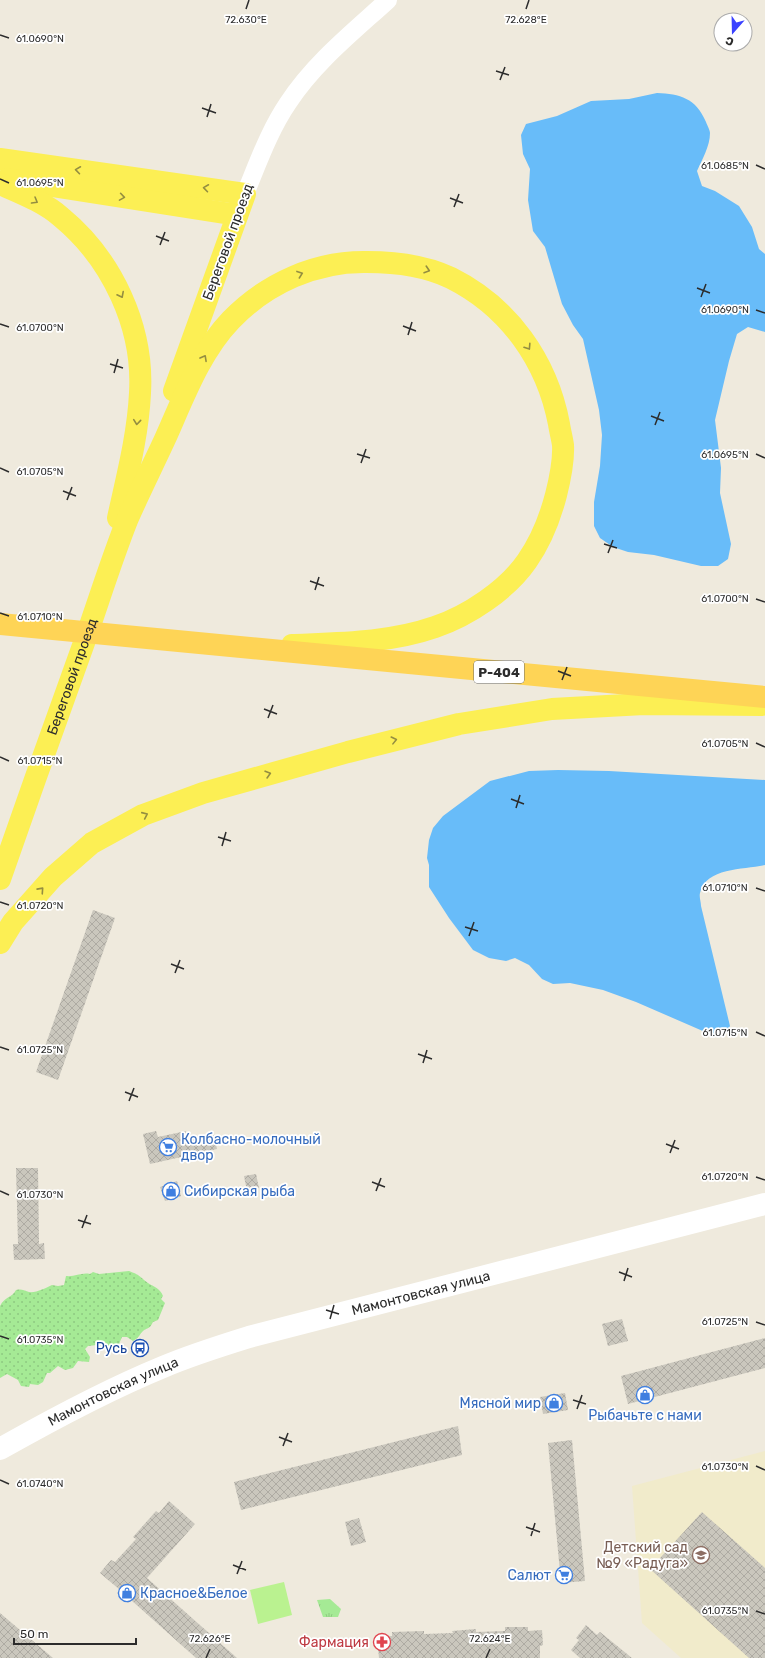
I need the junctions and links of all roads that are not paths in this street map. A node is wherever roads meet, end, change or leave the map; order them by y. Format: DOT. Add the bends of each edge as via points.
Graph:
graph roads {
  1 [pos="388,0"];
  2 [pos="0,159"];
  3 [pos="0,178"];
  4 [pos="0,184"];
  5 [pos="245,194"];
  6 [pos="237,215"];
  7 [pos="128,520"];
  8 [pos="104,587"];
  9 [pos="3,625"];
  10 [pos="233,646"];
  11 [pos="765,697"];
  12 [pos="765,705"];
  13 [pos="0,879"];
  14 [pos="0,943"];
  15 [pos="765,1204"];
  16 [pos="0,1449"];
  1 -- 5 [label="street, Береговой проезд" via="339,44 308,76 288,103 268,138"];
  5 -- 2 [label="main road, one-way"];
  3 -- 6 [label="main road, one-way"];
  4 -- 8 [label="main road, one-way" via="61,216 84,239 105,265 123,300 134,331 141,392 136,439"];
  5 -- 6 [label="main road, Береговой проезд"];
  6 -- 7 [label="main road, Береговой проезд"];
  7 -- 8 [label="main road"];
  7 -- 10 [label="main road, one-way" via="191,381 212,344 230,321 248,304 284,280 332,264 389,262 419,267 449,277 478,294 500,312 522,337 541,367 555,402 562,444 562,474 552,512 526,564 500,590 471,611 437,627 416,633 356,643"];
  8 -- 13 [label="main road, Береговой проезд"];
  9 -- 10 [label="highway, Р-404"];
  10 -- 11 [label="highway, Р-404"];
  14 -- 12 [label="main road, one-way" via="13,922 53,877 92,843 143,815 203,793 459,724 552,709 644,704"];
  15 -- 16 [label="street, Мамонтовская улица" via="218,1346 163,1367 91,1401"];
}
